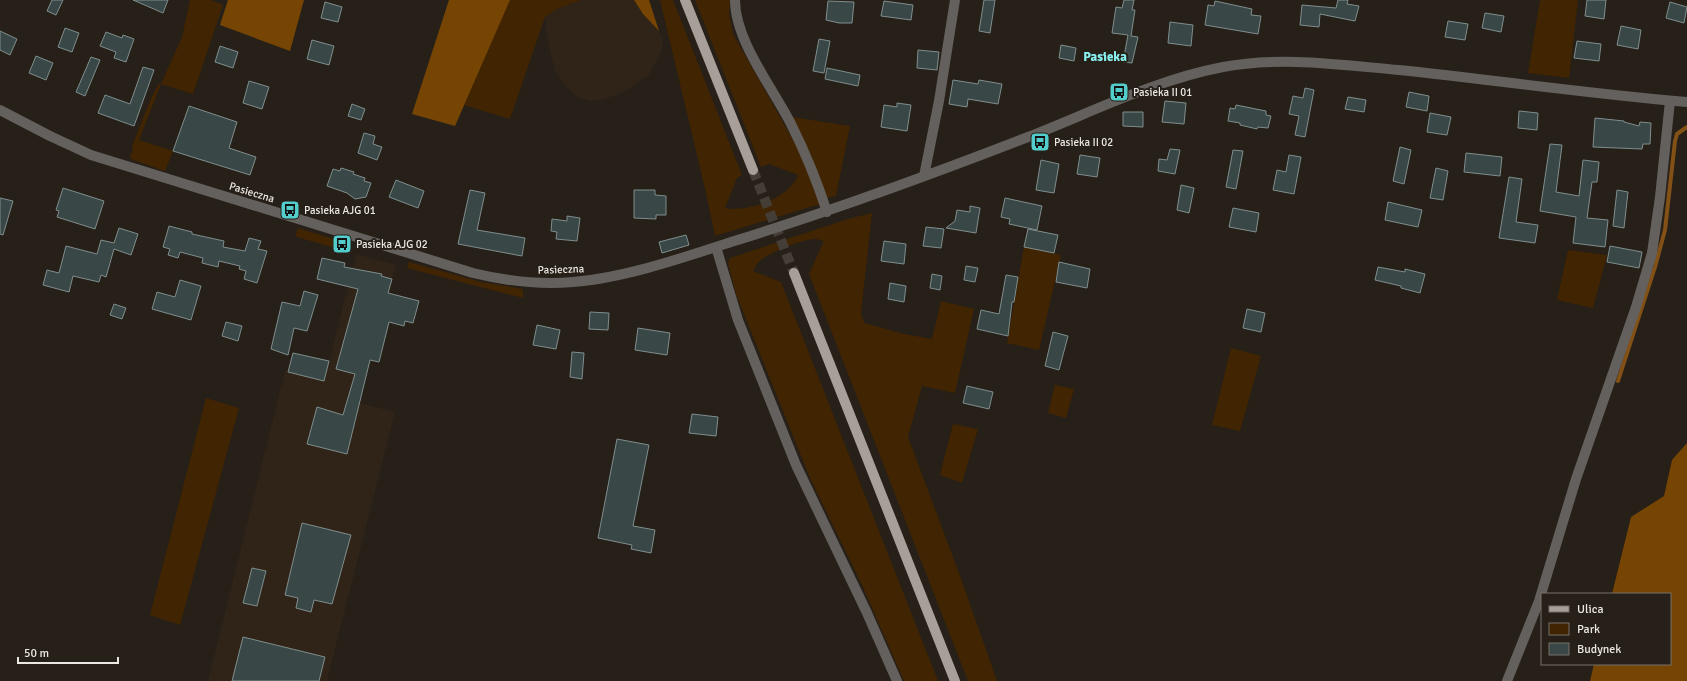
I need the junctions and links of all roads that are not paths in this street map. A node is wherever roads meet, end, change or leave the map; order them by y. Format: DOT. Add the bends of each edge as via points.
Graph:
graph roads {
  1 [pos="685,0"];
  2 [pos="735,0"];
  3 [pos="955,0"];
  4 [pos="1670,101"];
  5 [pos="1687,102"];
  6 [pos="0,110"];
  7 [pos="753,170"];
  8 [pos="924,176"];
  9 [pos="827,212"];
  10 [pos="716,247"];
  11 [pos="794,273"];
  12 [pos="1541,593"];
  13 [pos="1541,594"];
  14 [pos="897,681"];
  15 [pos="955,681"];
  16 [pos="1507,681"];
  1 -- 7 [label="main road"];
  2 -- 9 [label="street" via="736,16 744,39 810,164"];
  3 -- 8 [label="street"];
  4 -- 5 [label="street, Pasieczna"];
  4 -- 8 [label="street, Pasieczna" via="1347,65 1251,63 1202,72 1148,88"];
  4 -- 12 [label="street" via="1652,253 1633,318 1576,478"];
  6 -- 10 [label="street, Pasieczna" via="91,155 444,265 499,279 553,283 583,281 628,272"];
  8 -- 9 [label="street, Pasieczna"];
  9 -- 10 [label="street, Pasieczna"];
  10 -- 14 [label="street" via="738,320 796,465"];
  11 -- 15 [label="main road"];
  13 -- 16 [label="street"];
}
